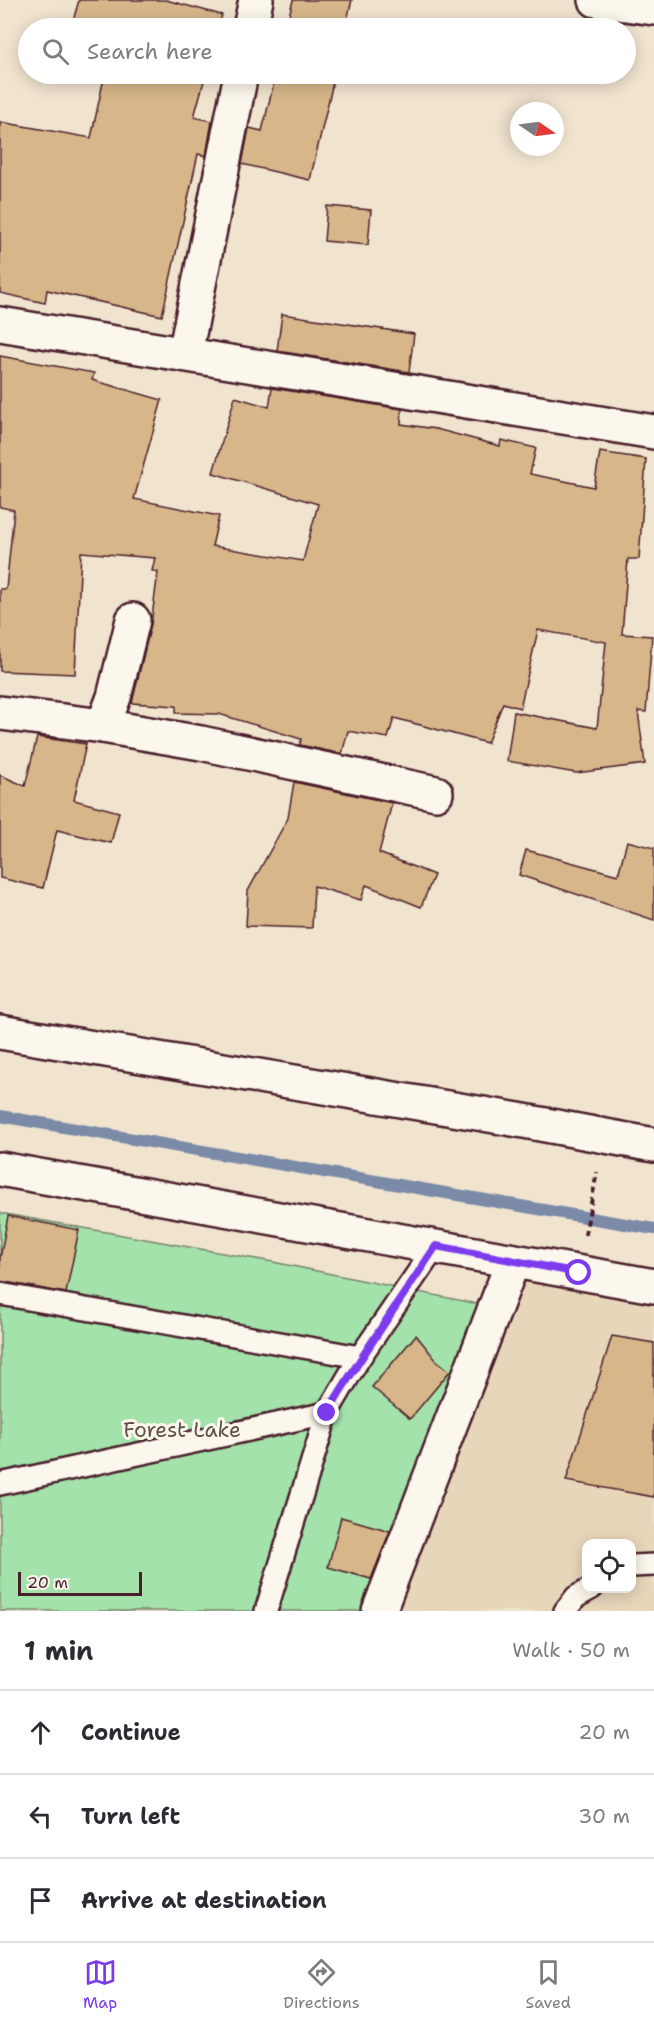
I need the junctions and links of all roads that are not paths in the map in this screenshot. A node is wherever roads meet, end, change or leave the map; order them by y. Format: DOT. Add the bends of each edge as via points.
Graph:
graph roads {
  1 [pos="256,0"];
  2 [pos="596,0"];
  3 [pos="654,8"];
  4 [pos="252,18"];
  5 [pos="239,84"];
  6 [pos="0,324"];
  7 [pos="185,354"];
  8 [pos="654,432"];
  9 [pos="133,620"];
  10 [pos="0,713"];
  11 [pos="103,726"];
  12 [pos="436,793"];
  13 [pos="0,1032"];
  14 [pos="654,1145"];
  15 [pos="0,1170"];
  16 [pos="436,1246"];
  17 [pos="513,1261"];
  18 [pos="654,1286"];
  19 [pos="0,1294"];
  20 [pos="360,1357"];
  21 [pos="327,1413"];
  22 [pos="0,1484"];
  23 [pos="654,1565"];
  24 [pos="636,1566"];
  25 [pos="584,1593"];
  26 [pos="266,1611"];
  27 [pos="380,1611"];
  28 [pos="566,1611"];
  1 -- 4 [label="street"];
  2 -- 3 [label="street"];
  5 -- 7 [label="street"];
  6 -- 7 [label="street"];
  7 -- 8 [label="street"];
  9 -- 11 [label="street"];
  10 -- 11 [label="street"];
  11 -- 12 [label="street"];
  13 -- 14 [label="street"];
  15 -- 16 [label="street"];
  16 -- 17 [label="street"];
  16 -- 20 [label="lane"];
  17 -- 18 [label="street"];
  17 -- 27 [label="street"];
  19 -- 20 [label="lane"];
  20 -- 21 [label="lane"];
  21 -- 22 [label="lane"];
  21 -- 26 [label="lane"];
  23 -- 24 [label="lane"];
  25 -- 28 [label="lane"];
}
